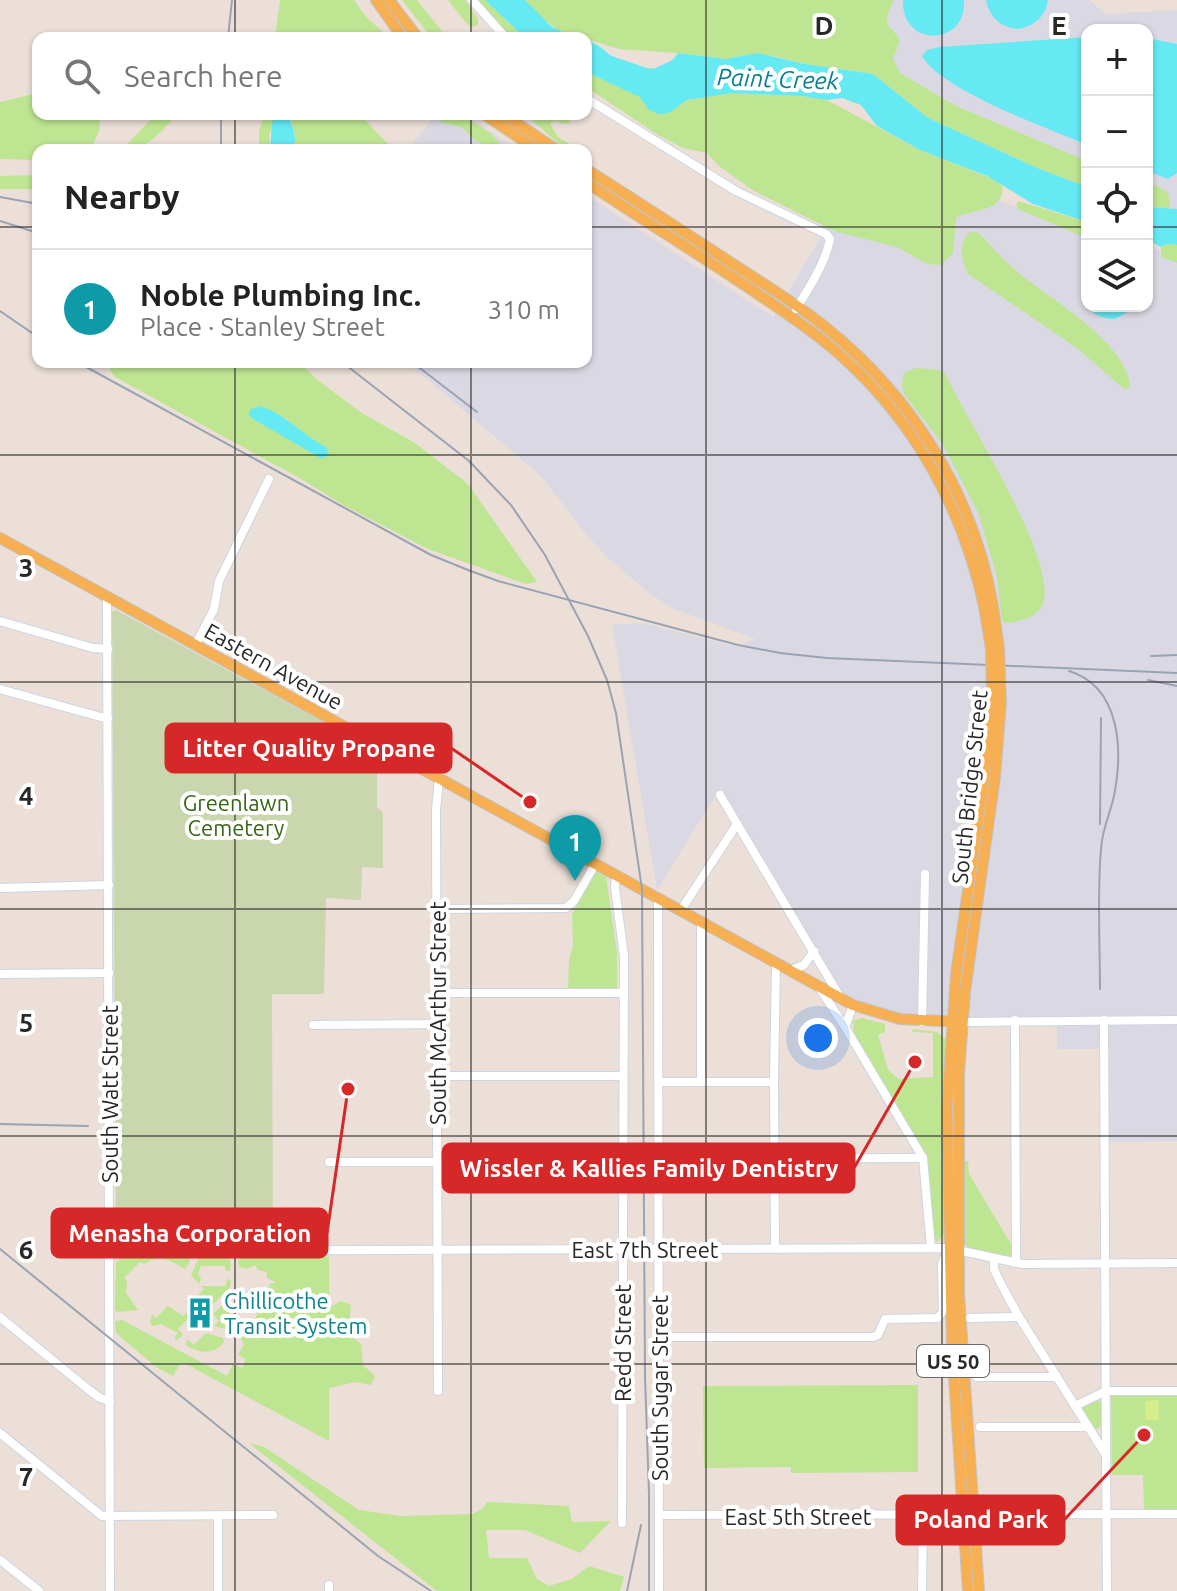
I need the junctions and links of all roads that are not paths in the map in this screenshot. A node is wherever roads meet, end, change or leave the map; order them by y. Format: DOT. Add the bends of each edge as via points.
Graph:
graph roads {
  1 [pos="376,0"];
  2 [pos="389,0"];
  3 [pos="472,0"];
  4 [pos="399,32"];
  5 [pos="413,32"];
  6 [pos="501,32"];
  7 [pos="592,102"];
  8 [pos="493,120"];
  9 [pos="512,120"];
  10 [pos="528,144"];
  11 [pos="548,144"];
  12 [pos="592,173"];
  13 [pos="592,186"];
  14 [pos="798,306"];
  15 [pos="791,316"];
  16 [pos="269,479"];
  17 [pos="0,538"];
  18 [pos="107,598"];
  19 [pos="989,606"];
  20 [pos="0,621"];
  21 [pos="195,646"];
  22 [pos="108,649"];
  23 [pos="0,689"];
  24 [pos="108,719"];
  25 [pos="439,779"];
  26 [pos="720,795"];
  27 [pos="737,824"];
  28 [pos="595,864"];
  29 [pos="925,874"];
  30 [pos="616,876"];
  31 [pos="109,885"];
  32 [pos="0,888"];
  33 [pos="658,898"];
  34 [pos="437,909"];
  35 [pos="681,910"];
  36 [pos="701,922"];
  37 [pos="814,951"];
  38 [pos="776,962"];
  39 [pos="791,970"];
  40 [pos="109,973"];
  41 [pos="0,974"];
  42 [pos="817,985"];
  43 [pos="437,993"];
  44 [pos="624,993"];
  45 [pos="842,999"];
  46 [pos="853,1005"];
  47 [pos="1015,1020"];
  48 [pos="1104,1020"];
  49 [pos="1177,1020"];
  50 [pos="922,1022"];
  51 [pos="957,1022"];
  52 [pos="437,1024"];
  53 [pos="313,1025"];
  54 [pos="845,1027"];
  55 [pos="437,1076"];
  56 [pos="623,1076"];
  57 [pos="660,1082"];
  58 [pos="701,1082"];
  59 [pos="774,1082"];
  60 [pos="774,1158"];
  61 [pos="923,1158"];
  62 [pos="659,1159"];
  63 [pos="329,1162"];
  64 [pos="437,1162"];
  65 [pos="775,1248"];
  66 [pos="931,1248"];
  67 [pos="954,1248"];
  68 [pos="658,1249"];
  69 [pos="438,1250"];
  70 [pos="622,1250"];
  71 [pos="110,1251"];
  72 [pos="994,1259"];
  73 [pos="1016,1263"];
  74 [pos="1177,1263"];
  75 [pos="1106,1264"];
  76 [pos="0,1317"];
  77 [pos="1019,1317"];
  78 [pos="970,1318"];
  79 [pos="660,1337"];
  80 [pos="977,1377"];
  81 [pos="1057,1377"];
  82 [pos="438,1391"];
  83 [pos="1106,1391"];
  84 [pos="1177,1391"];
  85 [pos="110,1401"];
  86 [pos="1075,1406"];
  87 [pos="980,1427"];
  88 [pos="1088,1427"];
  89 [pos="0,1433"];
  90 [pos="1106,1455"];
  91 [pos="1177,1514"];
  92 [pos="273,1515"];
  93 [pos="659,1515"];
  94 [pos="1107,1515"];
  95 [pos="218,1516"];
  96 [pos="923,1516"];
  97 [pos="968,1516"];
  98 [pos="110,1517"];
  99 [pos="622,1523"];
  100 [pos="0,1560"];
  101 [pos="39,1591"];
  102 [pos="110,1591"];
  103 [pos="218,1591"];
  104 [pos="659,1591"];
  105 [pos="922,1591"];
  106 [pos="968,1591"];
  107 [pos="979,1591"];
  108 [pos="1107,1591"];
  1 -- 4 [label="main road"];
  2 -- 5 [label="main road"];
  3 -- 6 [label="street"];
  7 -- 14 [label="street" via="736,191 826,234 828,247"];
  8 -- 10 [label="main road"];
  9 -- 11 [label="main road"];
  12 -- 14 [label="main road, South Bridge Street"];
  13 -- 15 [label="main road, South Bridge Street"];
  14 -- 15 [label="street"];
  14 -- 19 [label="main road, South Bridge Street" via="849,346 927,438 976,538"];
  15 -- 19 [label="main road, South Bridge Street" via="858,371 913,438 942,486"];
  16 -- 21 [label="street" via="219,581 214,609"];
  17 -- 18 [label="main road, Eastern Avenue"];
  18 -- 21 [label="main road, Eastern Avenue"];
  18 -- 22 [label="street, South Watt Street"];
  19 -- 51 [label="main road, South Bridge Street, bridge" via="996,702 960,935"];
  20 -- 22 [label="street"];
  21 -- 25 [label="main road, Eastern Avenue"];
  22 -- 24 [label="street, South Watt Street"];
  23 -- 24 [label="street"];
  24 -- 31 [label="street, South Watt Street"];
  25 -- 28 [label="main road, Eastern Avenue"];
  25 -- 34 [label="street, South McArthur Street"];
  26 -- 27 [label="street"];
  27 -- 35 [label="street"];
  27 -- 37 [label="street"];
  28 -- 30 [label="main road, Eastern Avenue"];
  28 -- 34 [label="street" via="566,908"];
  29 -- 50 [label="street"];
  30 -- 33 [label="main road, Eastern Avenue"];
  30 -- 44 [label="street, Redd Street"];
  31 -- 32 [label="street"];
  31 -- 40 [label="street, South Watt Street"];
  33 -- 35 [label="main road, Eastern Avenue"];
  33 -- 57 [label="street, South Sugar Street"];
  34 -- 43 [label="street, South McArthur Street"];
  35 -- 36 [label="main road, Eastern Avenue"];
  36 -- 38 [label="main road, Eastern Avenue"];
  36 -- 58 [label="street"];
  37 -- 39 [label="street" via="804,965"];
  37 -- 45 [label="street"];
  38 -- 39 [label="main road, Eastern Avenue"];
  38 -- 59 [label="street"];
  39 -- 42 [label="main road, Eastern Avenue"];
  40 -- 41 [label="street"];
  40 -- 71 [label="street, South Watt Street"];
  42 -- 45 [label="main road, Eastern Avenue"];
  42 -- 54 [label="street"];
  43 -- 44 [label="street"];
  43 -- 52 [label="street, South McArthur Street"];
  44 -- 56 [label="street, Redd Street"];
  45 -- 46 [label="main road, Eastern Avenue"];
  46 -- 50 [label="main road, Eastern Avenue"];
  46 -- 54 [label="street"];
  47 -- 48 [label="street"];
  47 -- 51 [label="street"];
  47 -- 73 [label="street"];
  48 -- 49 [label="street"];
  48 -- 75 [label="street"];
  50 -- 51 [label="main road, Eastern Avenue"];
  51 -- 67 [label="main road, South Bridge Street / US 50" via="947,1108"];
  52 -- 53 [label="street"];
  52 -- 55 [label="street, South McArthur Street"];
  54 -- 61 [label="street"];
  55 -- 56 [label="street"];
  55 -- 64 [label="street, South McArthur Street"];
  56 -- 70 [label="street, Redd Street"];
  57 -- 58 [label="street"];
  57 -- 62 [label="street, South Sugar Street"];
  58 -- 59 [label="street"];
  59 -- 60 [label="street"];
  60 -- 61 [label="street"];
  60 -- 62 [label="street"];
  60 -- 65 [label="street"];
  61 -- 66 [label="street"];
  62 -- 68 [label="street, South Sugar Street"];
  63 -- 64 [label="street"];
  64 -- 69 [label="street, South McArthur Street"];
  65 -- 66 [label="street, East 7th Street"];
  65 -- 68 [label="street, East 7th Street"];
  66 -- 67 [label="street, East 7th Street"];
  67 -- 72 [label="street, East 7th Street"];
  67 -- 79 [label="street" via="942,1264 943,1311 938,1318 885,1319 873,1337"];
  67 -- 97 [label="main road, South Bridge Street / US 50"];
  68 -- 70 [label="street, East 7th Street"];
  68 -- 79 [label="street, South Sugar Street"];
  69 -- 70 [label="street, East 7th Street"];
  69 -- 71 [label="street, East 7th Street"];
  69 -- 82 [label="street, South McArthur Street"];
  70 -- 99 [label="street, Redd Street"];
  71 -- 85 [label="street, South Watt Street"];
  72 -- 73 [label="street, East 7th Street"];
  72 -- 77 [label="street"];
  73 -- 75 [label="street, East 7th Street"];
  74 -- 75 [label="street, East 7th Street"];
  75 -- 83 [label="street"];
  76 -- 85 [label="street" via="89,1390"];
  77 -- 78 [label="street"];
  77 -- 81 [label="street"];
  79 -- 93 [label="street, South Sugar Street"];
  80 -- 81 [label="street"];
  81 -- 86 [label="street"];
  83 -- 84 [label="street"];
  83 -- 86 [label="street"];
  83 -- 90 [label="street"];
  85 -- 98 [label="street, South Watt Street"];
  86 -- 88 [label="street"];
  87 -- 88 [label="street"];
  88 -- 90 [label="street"];
  89 -- 98 [label="street" via="102,1516"];
  90 -- 94 [label="street"];
  91 -- 94 [label="street, East 5th Street"];
  92 -- 95 [label="street"];
  93 -- 96 [label="street, East 5th Street"];
  93 -- 104 [label="street, South Sugar Street"];
  94 -- 97 [label="street, East 5th Street"];
  94 -- 108 [label="street"];
  95 -- 98 [label="street"];
  95 -- 103 [label="street"];
  96 -- 97 [label="street, East 5th Street"];
  96 -- 105 [label="street"];
  97 -- 106 [label="main road, South Bridge Street / US 50"];
  97 -- 107 [label="main road, South Bridge Street / US 50"];
  98 -- 102 [label="street, South Watt Street"];
  100 -- 101 [label="street"];
}
